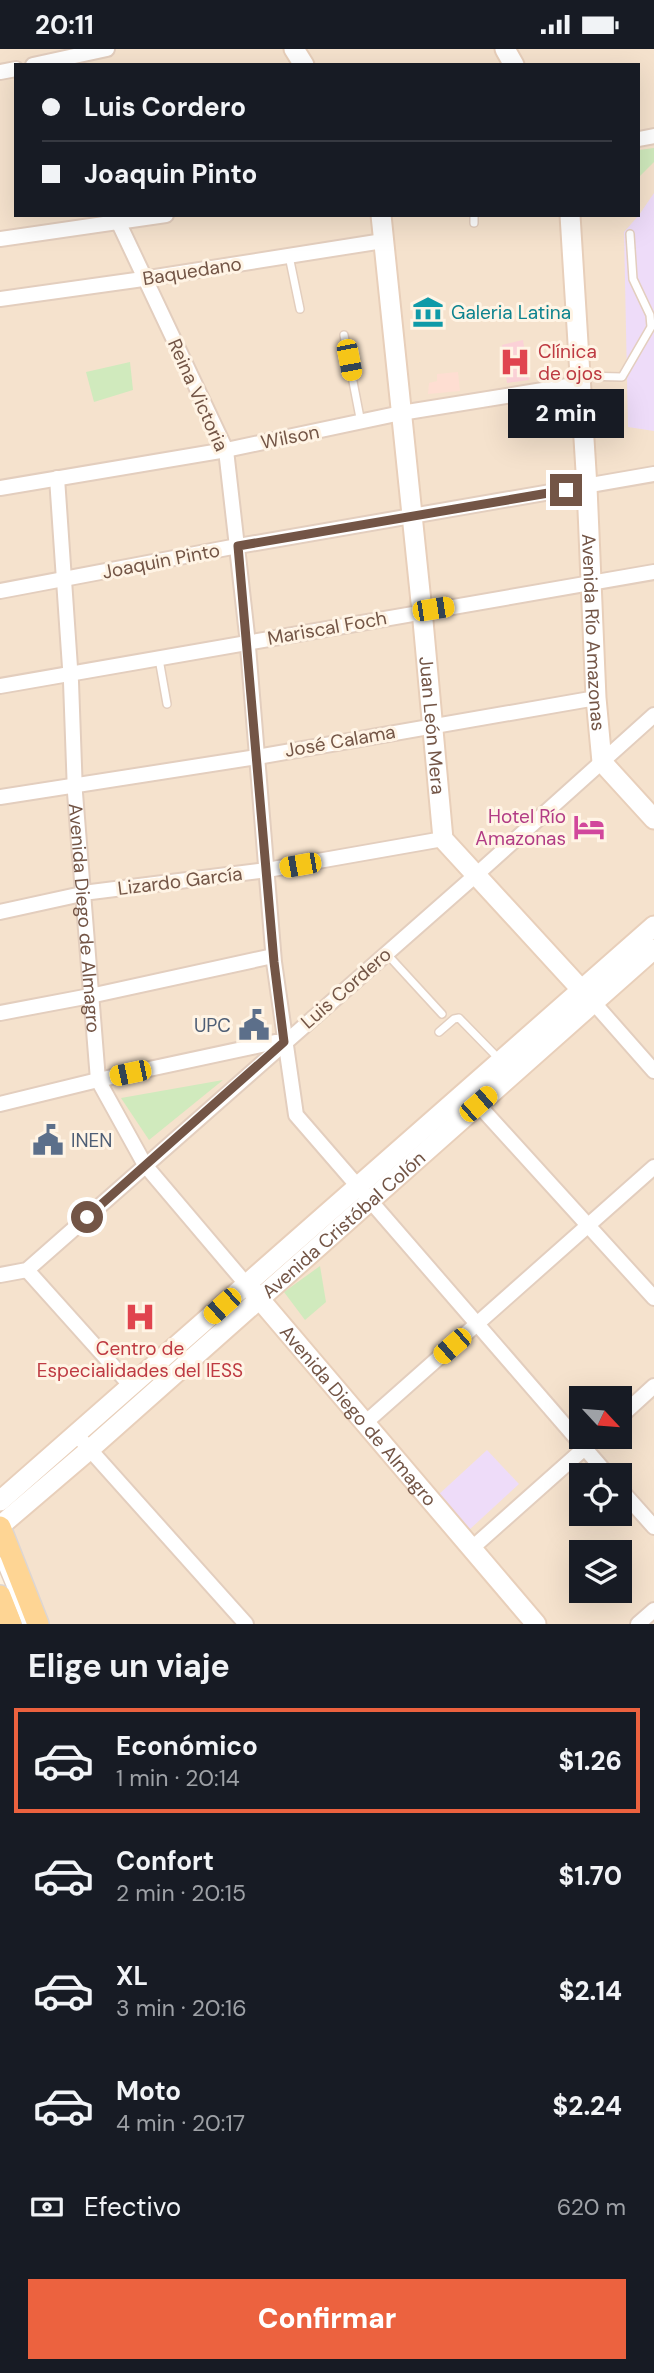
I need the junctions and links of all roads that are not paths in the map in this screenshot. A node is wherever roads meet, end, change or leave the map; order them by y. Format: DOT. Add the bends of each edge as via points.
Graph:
graph roads {
  1 [pos="107,49"];
  2 [pos="40,60"];
  3 [pos="142,217"];
  4 [pos="381,217"];
  5 [pos="570,217"];
  6 [pos="117,219"];
  7 [pos="630,234"];
  8 [pos="0,239"];
  9 [pos="383,241"];
  10 [pos="289,256"];
  11 [pos="145,278"];
  12 [pos="0,299"];
  13 [pos="300,309"];
  14 [pos="344,335"];
  15 [pos="580,380"];
  16 [pos="401,413"];
  17 [pos="361,423"];
  18 [pos="226,450"];
  19 [pos="654,474"];
  20 [pos="57,478"];
  21 [pos="587,487"];
  22 [pos="0,488"];
  23 [pos="412,516"];
  24 [pos="238,546"];
  25 [pos="654,572"];
  26 [pos="64,580"];
  27 [pos="592,583"];
  28 [pos="0,591"];
  29 [pos="422,611"];
  30 [pos="247,642"];
  31 [pos="159,658"];
  32 [pos="70,674"];
  33 [pos="0,686"];
  34 [pos="596,698"];
  35 [pos="167,704"];
  36 [pos="654,715"];
  37 [pos="432,725"];
  38 [pos="257,757"];
  39 [pos="602,762"];
  40 [pos="75,787"];
  41 [pos="0,797"];
  42 [pos="654,819"];
  43 [pos="443,839"];
  44 [pos="267,870"];
  45 [pos="477,874"];
  46 [pos="82,893"];
  47 [pos="0,912"];
  48 [pos="654,926"];
  49 [pos="654,949"];
  50 [pos="386,953"];
  51 [pos="274,956"];
  52 [pos="90,996"];
  53 [pos="588,996"];
  54 [pos="0,1013"];
  55 [pos="442,1014"];
  56 [pos="439,1032"];
  57 [pos="284,1042"];
  58 [pos="501,1061"];
  59 [pos="654,1071"];
  60 [pos="98,1080"];
  61 [pos="472,1097"];
  62 [pos="0,1104"];
  63 [pos="145,1165"];
  64 [pos="654,1167"];
  65 [pos="364,1193"];
  66 [pos="590,1225"];
  67 [pos="27,1270"];
  68 [pos="0,1275"];
  69 [pos="253,1291"];
  70 [pos="654,1298"];
  71 [pos="477,1324"];
  72 [pos="131,1386"];
  73 [pos="654,1386"];
  74 [pos="632,1406"];
  75 [pos="365,1423"];
  76 [pos="569,1431"];
  77 [pos="76,1434"];
  78 [pos="584,1449"];
  79 [pos="89,1450"];
  80 [pos="597,1463"];
  81 [pos="0,1501"];
  82 [pos="632,1502"];
  83 [pos="0,1526"];
  84 [pos="654,1527"];
  85 [pos="471,1549"];
  86 [pos="0,1561"];
  87 [pos="0,1596"];
  88 [pos="654,1610"];
  89 [pos="11,1624"];
  90 [pos="26,1624"];
  91 [pos="38,1624"];
  92 [pos="246,1624"];
  93 [pos="536,1624"];
  94 [pos="638,1624"];
  1 -- 2 [label="street"];
  3 -- 6 [label="street"];
  4 -- 9 [label="street, Juan León Mera"];
  5 -- 15 [label="street, Avenida Río Amazonas"];
  6 -- 8 [label="street"];
  6 -- 11 [label="street, Reina Victoria"];
  7 -- 15 [label="lane" via="633,279 650,314 651,327 622,377"];
  9 -- 10 [label="street, Baquedano"];
  9 -- 16 [label="street, Juan León Mera"];
  10 -- 11 [label="street, Baquedano"];
  10 -- 13 [label="lane"];
  11 -- 12 [label="street, Baquedano"];
  11 -- 18 [label="street, Reina Victoria"];
  14 -- 17 [label="lane"];
  15 -- 16 [label="street, Wilson"];
  15 -- 21 [label="street, Avenida Río Amazonas"];
  16 -- 17 [label="street, Wilson"];
  16 -- 23 [label="street, Juan León Mera"];
  17 -- 18 [label="street, Wilson"];
  18 -- 20 [label="street, Wilson"];
  18 -- 24 [label="street, Reina Victoria"];
  19 -- 21 [label="street, Joaquin Pinto"];
  20 -- 22 [label="street, Wilson"];
  20 -- 26 [label="street, Avenida Diego de Almagro"];
  21 -- 23 [label="street, Joaquin Pinto"];
  21 -- 27 [label="street, Avenida Río Amazonas"];
  23 -- 24 [label="street, Joaquin Pinto"];
  23 -- 29 [label="street, Juan León Mera"];
  24 -- 26 [label="street, Joaquin Pinto"];
  24 -- 30 [label="street, Reina Victoria"];
  25 -- 27 [label="street, Mariscal Foch"];
  26 -- 28 [label="street, Joaquin Pinto"];
  26 -- 32 [label="street, Avenida Diego de Almagro"];
  27 -- 29 [label="street, Mariscal Foch"];
  27 -- 34 [label="street, Avenida Río Amazonas"];
  29 -- 30 [label="street, Mariscal Foch"];
  29 -- 37 [label="street, Juan León Mera"];
  30 -- 31 [label="street, Mariscal Foch"];
  30 -- 38 [label="street, Reina Victoria"];
  31 -- 32 [label="street, Mariscal Foch"];
  31 -- 35 [label="lane"];
  32 -- 33 [label="street, Mariscal Foch"];
  32 -- 40 [label="street, Avenida Diego de Almagro"];
  34 -- 37 [label="street, José Calama"];
  34 -- 39 [label="street, Avenida Río Amazonas"];
  36 -- 39 [label="street, Luis Cordero"];
  37 -- 38 [label="street, José Calama"];
  37 -- 43 [label="street, Juan León Mera"];
  38 -- 40 [label="street, José Calama"];
  38 -- 44 [label="street, Reina Victoria"];
  39 -- 42 [label="street"];
  39 -- 45 [label="street, Luis Cordero"];
  40 -- 41 [label="street, José Calama"];
  40 -- 46 [label="street, Avenida Diego de Almagro"];
  43 -- 44 [label="street, Lizardo García"];
  43 -- 45 [label="street"];
  44 -- 46 [label="street, Lizardo García"];
  44 -- 51 [label="street, Reina Victoria"];
  45 -- 50 [label="street, Luis Cordero"];
  45 -- 53 [label="street"];
  46 -- 47 [label="street, Lizardo García"];
  46 -- 52 [label="street, Avenida Diego de Almagro"];
  48 -- 53 [label="street, Avenida Cristóbal Colón"];
  49 -- 53 [label="street, Avenida Cristóbal Colón"];
  50 -- 55 [label="lane"];
  50 -- 57 [label="street, Luis Cordero"];
  51 -- 52 [label="street"];
  51 -- 57 [label="street, Reina Victoria"];
  52 -- 54 [label="street"];
  52 -- 60 [label="street, Avenida Diego de Almagro"];
  53 -- 58 [label="street, Avenida Cristóbal Colón"];
  53 -- 59 [label="street"];
  53 -- 61 [label="street, Avenida Cristóbal Colón"];
  56 -- 58 [label="lane" via="459,1018"];
  57 -- 60 [label="street"];
  57 -- 63 [label="street, Luis Cordero"];
  57 -- 65 [label="street, Reina Victoria" via="296,1115"];
  58 -- 61 [label="street, Avenida Cristóbal Colón"];
  60 -- 62 [label="street"];
  60 -- 63 [label="street, Avenida Diego de Almagro"];
  61 -- 65 [label="street, Avenida Cristóbal Colón"];
  61 -- 66 [label="street"];
  63 -- 67 [label="street, Luis Cordero"];
  63 -- 69 [label="street, Avenida Diego de Almagro"];
  64 -- 66 [label="street"];
  65 -- 69 [label="street, Avenida Cristóbal Colón"];
  65 -- 71 [label="street, Reina Victoria"];
  66 -- 70 [label="street"];
  66 -- 71 [label="street"];
  67 -- 68 [label="street"];
  67 -- 72 [label="street"];
  69 -- 72 [label="street, Avenida Cristóbal Colón"];
  69 -- 75 [label="street, Avenida Diego de Almagro"];
  69 -- 79 [label="street, Avenida Cristóbal Colón"];
  71 -- 75 [label="street"];
  71 -- 76 [label="street, Reina Victoria"];
  72 -- 77 [label="street, Avenida Cristóbal Colón"];
  73 -- 74 [label="street"];
  75 -- 85 [label="street, Avenida Diego de Almagro"];
  77 -- 79 [label="street"];
  77 -- 81 [label="street, Avenida Cristóbal Colón"];
  78 -- 80 [label="street, Reina Victoria"];
  78 -- 85 [label="street"];
  79 -- 83 [label="street, Avenida Cristóbal Colón"];
  79 -- 92 [label="street"];
  82 -- 84 [label="street"];
  83 -- 91 [label="main road"];
  85 -- 93 [label="street, Avenida Diego de Almagro"];
  86 -- 90 [label="lane"];
  87 -- 89 [label="main road"];
  88 -- 94 [label="street"];
}
